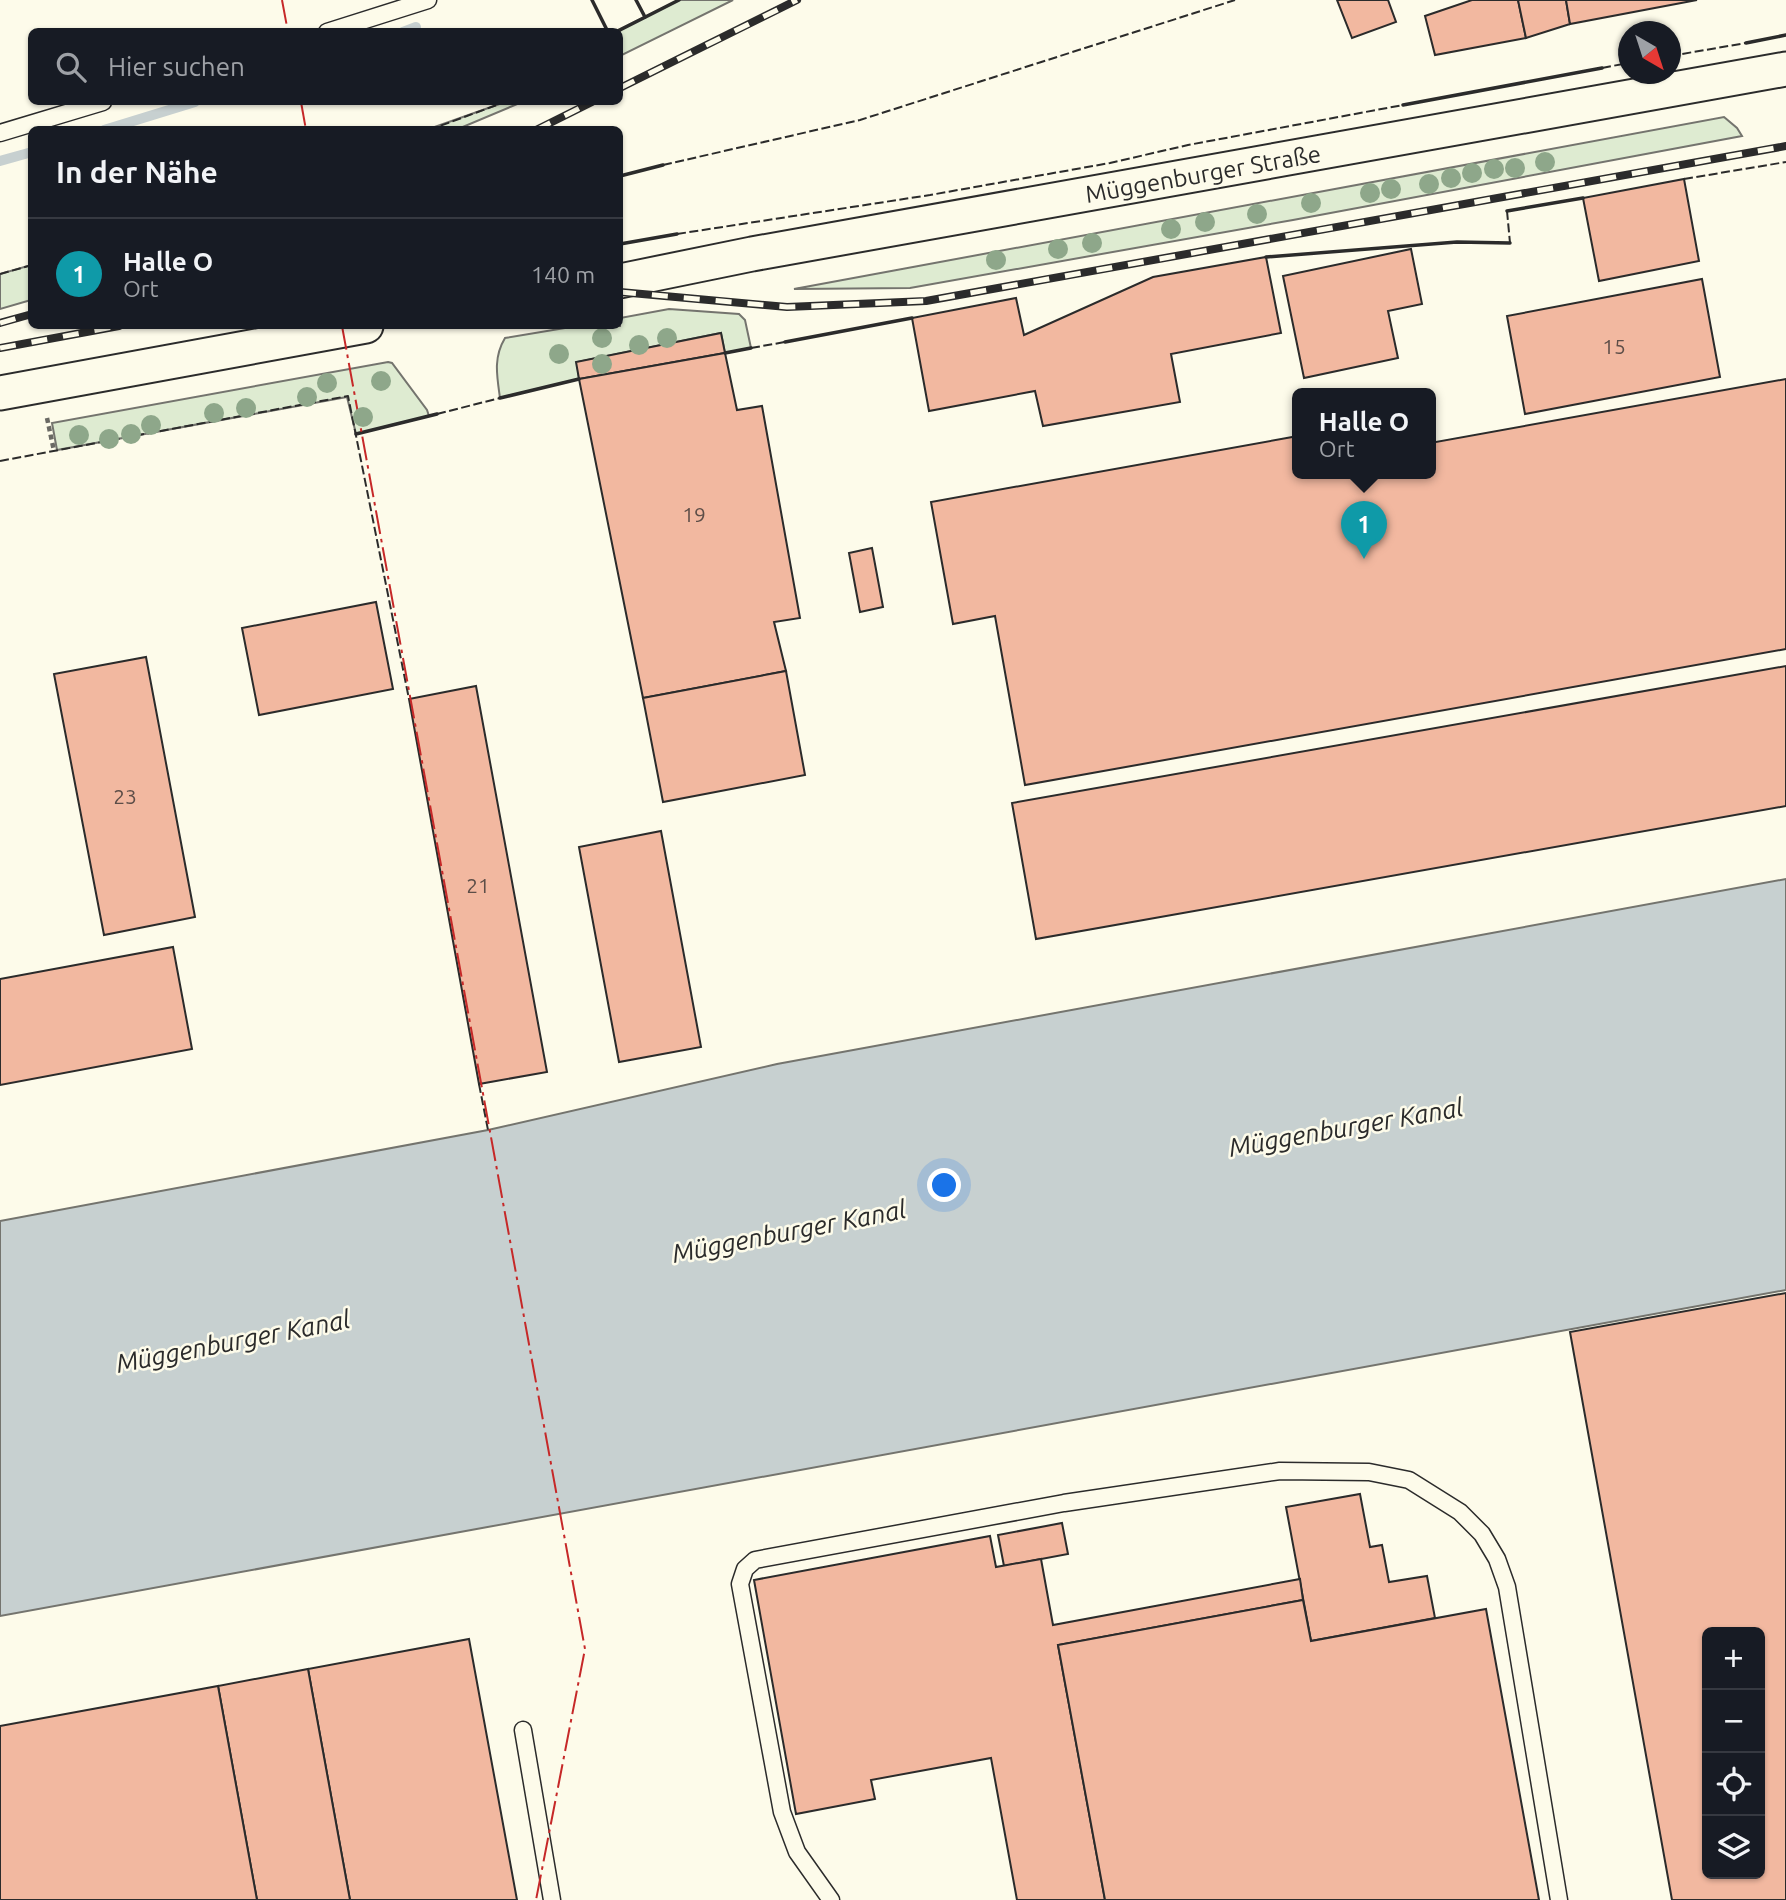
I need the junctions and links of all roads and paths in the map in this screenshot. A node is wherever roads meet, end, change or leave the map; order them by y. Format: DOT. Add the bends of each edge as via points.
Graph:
graph roads {
  1 [pos="428,0"];
  2 [pos="340,28"];
  3 [pos="1786,69"];
  4 [pos="93,105"];
  5 [pos="0,133"];
  6 [pos="623,280"];
  7 [pos="350,329"];
  8 [pos="0,393"];
  9 [pos="523,1730"];
  10 [pos="552,1900"];
  11 [pos="831,1900"];
  12 [pos="1559,1900"];
  1 -- 2 [label="lane"];
  3 -- 6 [label="street, Müggenburger Straße"];
  4 -- 5 [label="lane"];
  7 -- 8 [label="street"];
  9 -- 10 [label="lane"];
  11 -- 12 [label="lane" via="797,1852 782,1812 740,1584 755,1560 1064,1503 1280,1471 1368,1472 1409,1480 1460,1512 1482,1534 1507,1587"];
}
